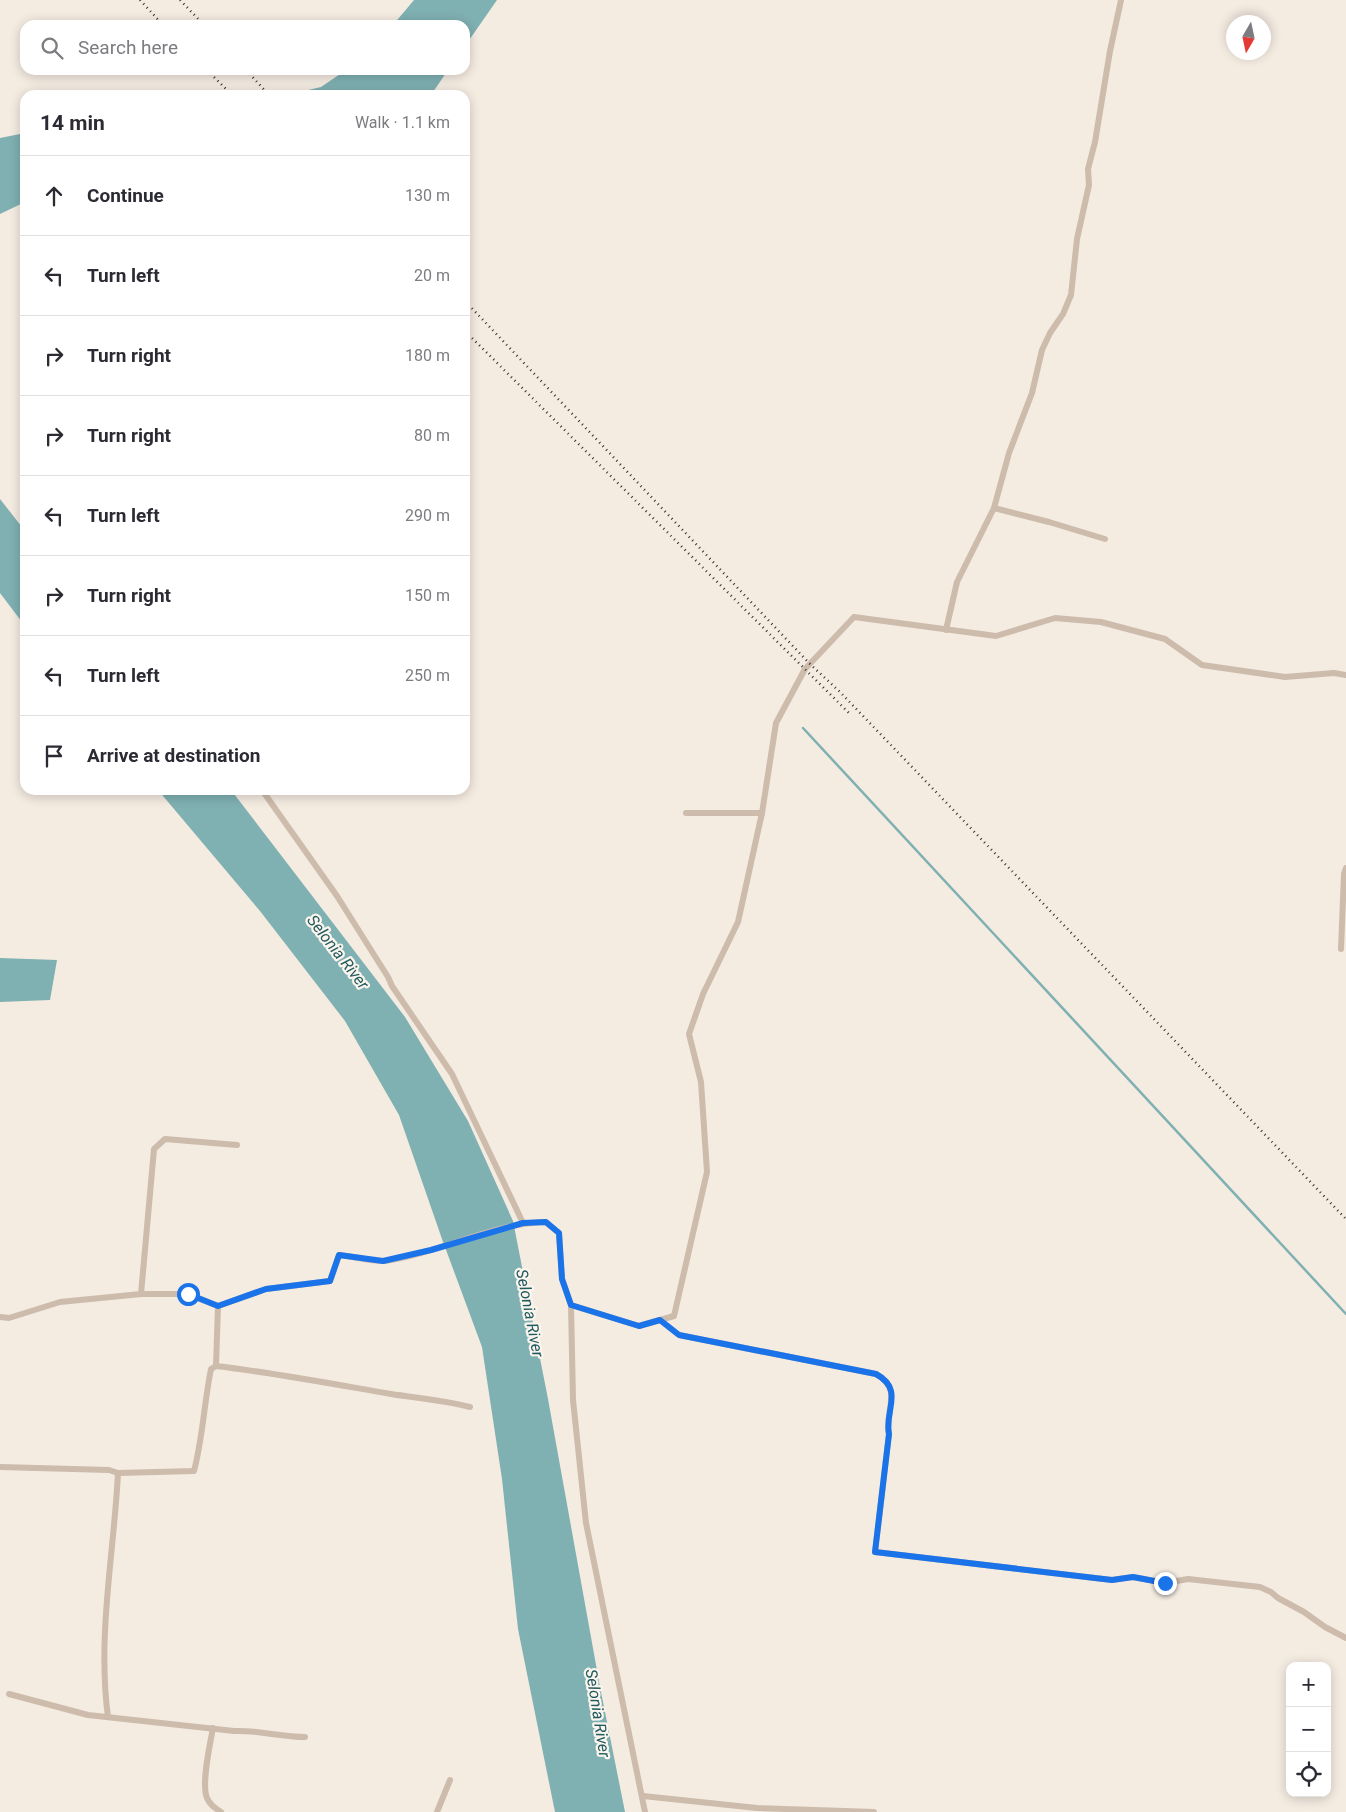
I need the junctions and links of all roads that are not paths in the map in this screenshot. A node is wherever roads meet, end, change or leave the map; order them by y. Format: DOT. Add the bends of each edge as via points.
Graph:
graph roads {
  1 [pos="1121,0"];
  2 [pos="994,508"];
  3 [pos="1105,539"];
  4 [pos="946,630"];
  5 [pos="1346,675"];
  6 [pos="266,795"];
  7 [pos="686,813"];
  8 [pos="762,813"];
  9 [pos="1346,868"];
  10 [pos="1341,949"];
  11 [pos="237,1145"];
  12 [pos="523,1223"];
  13 [pos="140,1294"];
  14 [pos="571,1305"];
  15 [pos="218,1306"];
  16 [pos="0,1317"];
  17 [pos="660,1320"];
  18 [pos="216,1366"];
  19 [pos="470,1406"];
  20 [pos="0,1467"];
  21 [pos="118,1473"];
  22 [pos="1346,1638"];
  23 [pos="9,1694"];
  24 [pos="108,1717"];
  25 [pos="213,1728"];
  26 [pos="305,1737"];
  27 [pos="450,1780"];
  28 [pos="643,1796"];
  29 [pos="221,1812"];
  30 [pos="437,1812"];
  31 [pos="645,1812"];
  32 [pos="874,1812"];
  1 -- 2 [label="street" via="1088,169 1089,185 1077,239 1071,295 1042,350 1032,393 1008,454"];
  2 -- 3 [label="street"];
  2 -- 4 [label="street" via="957,582"];
  4 -- 5 [label="street" via="996,636 1056,618 1101,622 1165,639 1202,665 1285,677"];
  4 -- 8 [label="street" via="854,617 805,669 776,723"];
  6 -- 12 [label="street" via="337,896 392,986 452,1074"];
  7 -- 8 [label="street"];
  8 -- 17 [label="street" via="738,922 703,994 689,1034 701,1082 707,1172 674,1316"];
  9 -- 10 [label="street"];
  11 -- 13 [label="street" via="165,1139 154,1149"];
  12 -- 14 [label="street" via="546,1222 559,1233 562,1279"];
  12 -- 15 [label="street" via="383,1261 339,1255 330,1281 266,1289"];
  13 -- 15 [label="street" via="188,1294"];
  13 -- 16 [label="street" via="60,1302 8,1318"];
  14 -- 17 [label="street" via="639,1326"];
  14 -- 28 [label="street" via="573,1400 586,1523"];
  15 -- 18 [label="street"];
  17 -- 22 [label="street" via="679,1335 876,1374 886,1380 892,1404 875,1552 1112,1580 1133,1577 1165,1583 1188,1579 1260,1586"];
  18 -- 19 [label="street"];
  18 -- 21 [label="street" via="211,1369 205,1396 200,1449 194,1471"];
  20 -- 21 [label="street" via="109,1470"];
  21 -- 24 [label="street" via="103,1659"];
  23 -- 24 [label="street"];
  24 -- 25 [label="street"];
  25 -- 26 [label="street"];
  25 -- 29 [label="street" via="206,1796"];
  27 -- 30 [label="street"];
  28 -- 31 [label="street"];
  28 -- 32 [label="street" via="757,1808"];
}
